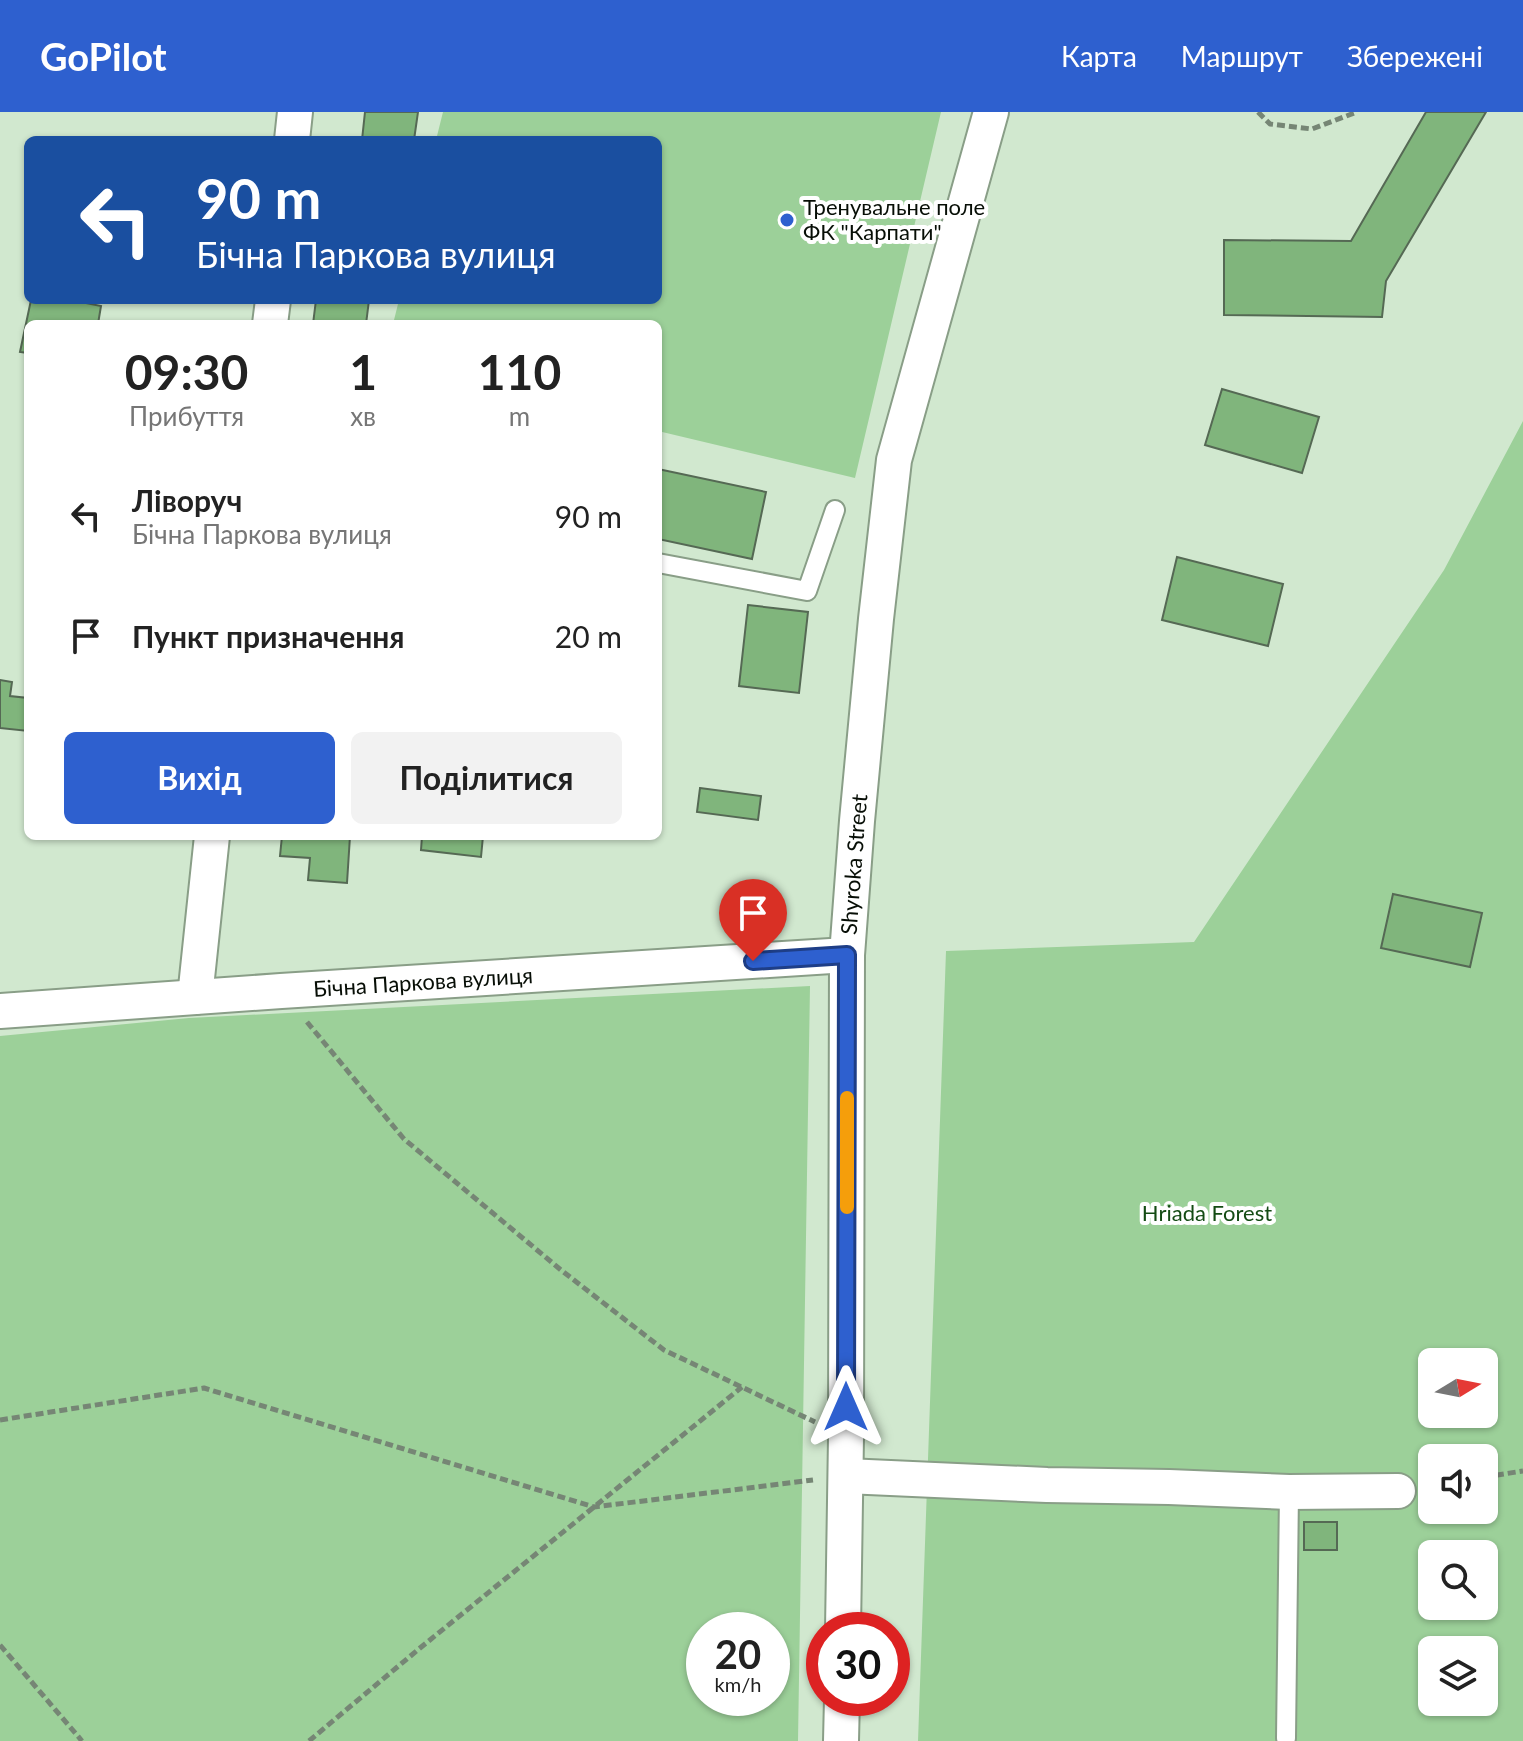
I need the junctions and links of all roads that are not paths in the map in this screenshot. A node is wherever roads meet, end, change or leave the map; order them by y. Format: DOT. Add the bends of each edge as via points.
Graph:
graph roads {
  1 [pos="295,112"];
  2 [pos="991,112"];
  3 [pos="292,136"];
  4 [pos="835,510"];
  5 [pos="662,564"];
  6 [pos="212,840"];
  7 [pos="847,955"];
  8 [pos="195,997"];
  9 [pos="0,1011"];
  10 [pos="846,1476"];
  11 [pos="1398,1491"];
  12 [pos="1289,1492"];
  13 [pos="843,1612"];
  14 [pos="842,1716"];
  15 [pos="1286,1738"];
  16 [pos="841,1741"];
  1 -- 3 [label="street"];
  2 -- 7 [label="street, Shyroka Street" via="894,460"];
  4 -- 5 [label="lane" via="807,591"];
  6 -- 8 [label="street"];
  7 -- 8 [label="street, Бічна Паркова вулиця"];
  7 -- 10 [label="street, Shyroka Street"];
  8 -- 9 [label="street, Бічна Паркова вулиця"];
  10 -- 12 [label="street"];
  10 -- 13 [label="street, Shyroka Street"];
  11 -- 12 [label="street"];
  12 -- 15 [label="lane"];
  14 -- 16 [label="street"];
}
